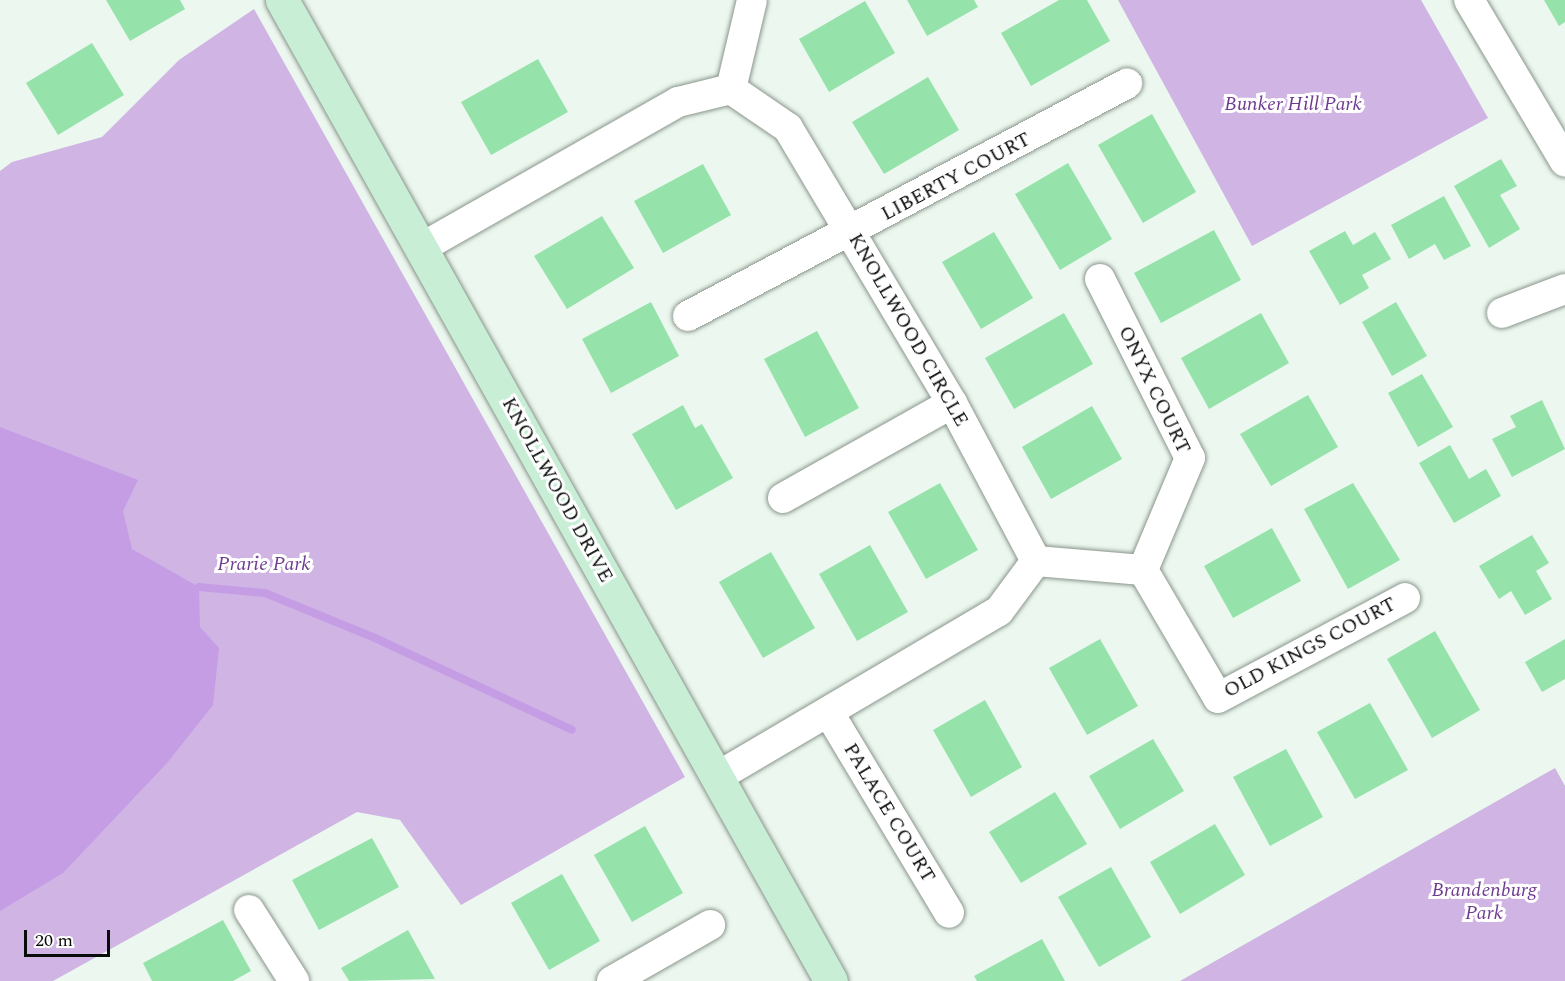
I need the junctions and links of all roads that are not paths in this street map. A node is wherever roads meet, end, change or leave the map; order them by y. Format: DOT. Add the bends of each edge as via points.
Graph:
graph roads {
  1 [pos="282,0"];
  2 [pos="752,0"];
  3 [pos="1469,0"];
  4 [pos="1127,84"];
  5 [pos="731,89"];
  6 [pos="1565,162"];
  7 [pos="848,227"];
  8 [pos="421,248"];
  9 [pos="1100,279"];
  10 [pos="1565,289"];
  11 [pos="1502,313"];
  12 [pos="688,316"];
  13 [pos="952,404"];
  14 [pos="783,498"];
  15 [pos="1036,561"];
  16 [pos="1143,570"];
  17 [pos="1405,598"];
  18 [pos="829,713"];
  19 [pos="717,777"];
  20 [pos="249,910"];
  21 [pos="949,913"];
  22 [pos="710,925"];
  23 [pos="294,981"];
  24 [pos="612,981"];
  25 [pos="831,981"];
  1 -- 8 [label="street, KNOLLWOOD DRIVE"];
  2 -- 5 [label="street"];
  3 -- 6 [label="street"];
  4 -- 7 [label="street, LIBERTY COURT" via="878,220"];
  5 -- 7 [label="street, KNOLLWOOD CIRCLE" via="788,128"];
  5 -- 8 [label="street" via="678,102"];
  7 -- 12 [label="street, LIBERTY COURT"];
  7 -- 13 [label="street, KNOLLWOOD CIRCLE"];
  8 -- 19 [label="street, KNOLLWOOD DRIVE"];
  9 -- 16 [label="street, ONYX COURT" via="1190,458"];
  10 -- 11 [label="street"];
  13 -- 14 [label="street"];
  13 -- 15 [label="street, KNOLLWOOD CIRCLE"];
  15 -- 16 [label="street"];
  15 -- 18 [label="street" via="999,611"];
  16 -- 17 [label="street, OLD KINGS COURT" via="1218,698"];
  18 -- 19 [label="street"];
  18 -- 21 [label="street, PALACE COURT"];
  19 -- 25 [label="street, KNOLLWOOD DRIVE"];
  20 -- 23 [label="street"];
  22 -- 24 [label="street"];
}
